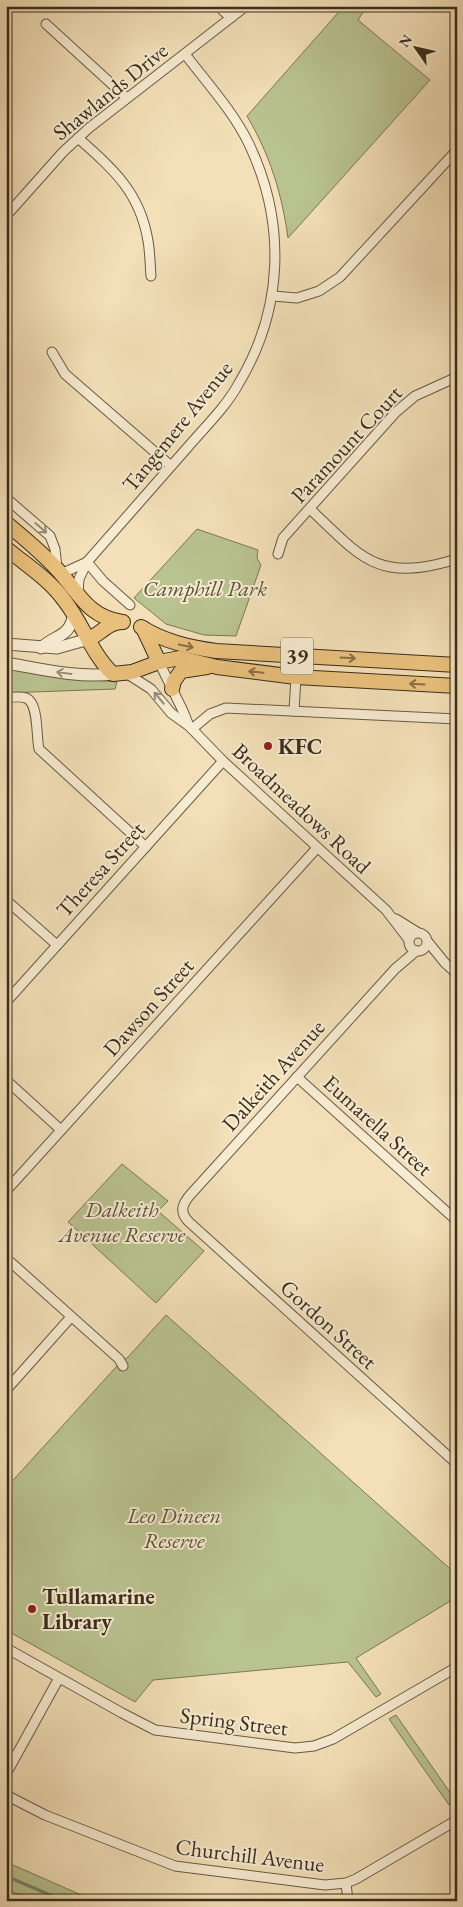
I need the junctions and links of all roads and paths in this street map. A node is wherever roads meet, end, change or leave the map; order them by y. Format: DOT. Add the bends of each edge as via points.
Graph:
graph roads {
  1 [pos="218,6"];
  2 [pos="246,6"];
  3 [pos="230,18"];
  4 [pos="46,24"];
  5 [pos="184,54"];
  6 [pos="127,98"];
  7 [pos="78,138"];
  8 [pos="457,150"];
  9 [pos="6,216"];
  10 [pos="150,276"];
  11 [pos="273,296"];
  12 [pos="52,352"];
  13 [pos="457,377"];
  14 [pos="171,466"];
  15 [pos="6,498"];
  16 [pos="310,509"];
  17 [pos="6,523"];
  18 [pos="6,548"];
  19 [pos="278,554"];
  20 [pos="450,561"];
  21 [pos="87,562"];
  22 [pos="59,571"];
  23 [pos="78,596"];
  24 [pos="130,605"];
  25 [pos="74,613"];
  26 [pos="122,622"];
  27 [pos="141,627"];
  28 [pos="89,639"];
  29 [pos="6,644"];
  30 [pos="41,648"];
  31 [pos="6,662"];
  32 [pos="158,662"];
  33 [pos="457,665"];
  34 [pos="212,666"];
  35 [pos="119,674"];
  36 [pos="296,676"];
  37 [pos="457,686"];
  38 [pos="172,689"];
  39 [pos="6,698"];
  40 [pos="294,710"];
  41 [pos="457,719"];
  42 [pos="190,728"];
  43 [pos="223,761"];
  44 [pos="146,847"];
  45 [pos="317,848"];
  46 [pos="6,900"];
  47 [pos="392,916"];
  48 [pos="417,932"];
  49 [pos="409,941"];
  50 [pos="428,942"];
  51 [pos="57,945"];
  52 [pos="419,950"];
  53 [pos="445,963"];
  54 [pos="395,969"];
  55 [pos="457,974"];
  56 [pos="6,1002"];
  57 [pos="297,1077"];
  58 [pos="6,1080"];
  59 [pos="61,1130"];
  60 [pos="6,1191"];
  61 [pos="182,1208"];
  62 [pos="457,1221"];
  63 [pos="6,1258"];
  64 [pos="72,1317"];
  65 [pos="123,1366"];
  66 [pos="6,1390"];
  67 [pos="457,1464"];
  68 [pos="6,1648"];
  69 [pos="457,1667"];
  70 [pos="59,1678"];
  71 [pos="6,1774"];
  72 [pos="6,1795"];
  73 [pos="457,1820"];
  74 [pos="346,1883"];
  75 [pos="348,1901"];
  1 -- 3 [label="street"];
  2 -- 3 [label="street, Shawlands Drive"];
  3 -- 5 [label="street, Shawlands Drive"];
  4 -- 6 [label="street"];
  5 -- 6 [label="street, Shawlands Drive"];
  5 -- 11 [label="street, Tangemere Avenue" via="235,121 261,173 274,228"];
  6 -- 7 [label="street, Shawlands Drive"];
  7 -- 9 [label="street, Shawlands Drive"];
  7 -- 10 [label="street" via="108,164 133,195 149,242"];
  8 -- 11 [label="street" via="340,278 319,291 297,298"];
  11 -- 14 [label="street, Tangemere Avenue" via="256,352 239,385"];
  12 -- 14 [label="street" via="65,374"];
  13 -- 16 [label="street, Paramount Court" via="416,396 396,412"];
  14 -- 21 [label="street, Tangemere Avenue"];
  15 -- 22 [label="street, one-way" via="50,536"];
  16 -- 19 [label="street, Paramount Court" via="283,538"];
  16 -- 20 [label="street" via="355,553 377,564 400,569 430,567"];
  17 -- 22 [label="main road, 39"];
  18 -- 25 [label="main road" via="52,585"];
  21 -- 22 [label="street, Tangemere Avenue"];
  21 -- 23 [label="street, Tangemere Avenue" via="79,579"];
  21 -- 24 [label="street"];
  22 -- 23 [label="main road, 39"];
  23 -- 26 [label="main road, 39" via="88,608"];
  25 -- 28 [label="main road"];
  25 -- 30 [label="street" via="68,630"];
  26 -- 27 [label="main road, 39"];
  26 -- 28 [label="main road" via="109,625"];
  27 -- 32 [label="main road"];
  27 -- 33 [label="main road, 39, one-way" via="169,641 216,651"];
  28 -- 30 [label="street" via="67,647"];
  28 -- 35 [label="main road" via="96,656"];
  29 -- 30 [label="street"];
  35 -- 31 [label="street, one-way" via="94,676"];
  32 -- 34 [label="main road, 39" via="180,658"];
  32 -- 35 [label="main road, 39"];
  32 -- 38 [label="street, Broadmeadows Road"];
  36 -- 34 [label="main road, 39, one-way"];
  34 -- 38 [label="main road" via="180,672"];
  42 -- 35 [label="street, Broadmeadows Road, one-way" via="171,713 151,689"];
  37 -- 36 [label="main road, 39, one-way"];
  36 -- 40 [label="street"];
  38 -- 42 [label="street, Broadmeadows Road"];
  39 -- 44 [label="street" via="30,700 35,711 39,750"];
  40 -- 41 [label="street"];
  40 -- 42 [label="street" via="220,709"];
  42 -- 43 [label="street, Broadmeadows Road"];
  43 -- 44 [label="street, Theresa Street"];
  43 -- 45 [label="street, Broadmeadows Road"];
  44 -- 51 [label="street, Theresa Street"];
  45 -- 47 [label="street, Broadmeadows Road"];
  45 -- 59 [label="street, Dawson Street"];
  46 -- 51 [label="street"];
  47 -- 48 [label="street, Broadmeadows Road"];
  47 -- 49 [label="street, Broadmeadows Road"];
  48 -- 49 [label="street"];
  48 -- 50 [label="street" via="426,936"];
  49 -- 52 [label="street" via="411,948"];
  49 -- 54 [label="street, Dalkeith Avenue"];
  50 -- 52 [label="street"];
  50 -- 53 [label="street"];
  51 -- 56 [label="street, Theresa Street"];
  52 -- 53 [label="street"];
  52 -- 54 [label="street, Dalkeith Avenue"];
  53 -- 55 [label="street"];
  54 -- 57 [label="street, Dalkeith Avenue"];
  57 -- 61 [label="street, Dalkeith Avenue"];
  57 -- 62 [label="street, Eumarella Street"];
  58 -- 59 [label="street"];
  59 -- 60 [label="street, Dawson Street"];
  61 -- 67 [label="street, Gordon Street" via="189,1222"];
  63 -- 64 [label="street"];
  64 -- 65 [label="street"];
  64 -- 66 [label="street"];
  68 -- 70 [label="street, Spring Street"];
  69 -- 70 [label="street, Spring Street" via="333,1739 295,1748 155,1730"];
  70 -- 71 [label="street"];
  72 -- 74 [label="street, Churchill Avenue" via="45,1815 175,1866 312,1884"];
  73 -- 74 [label="street, Churchill Avenue"];
  74 -- 75 [label="street"];
}
